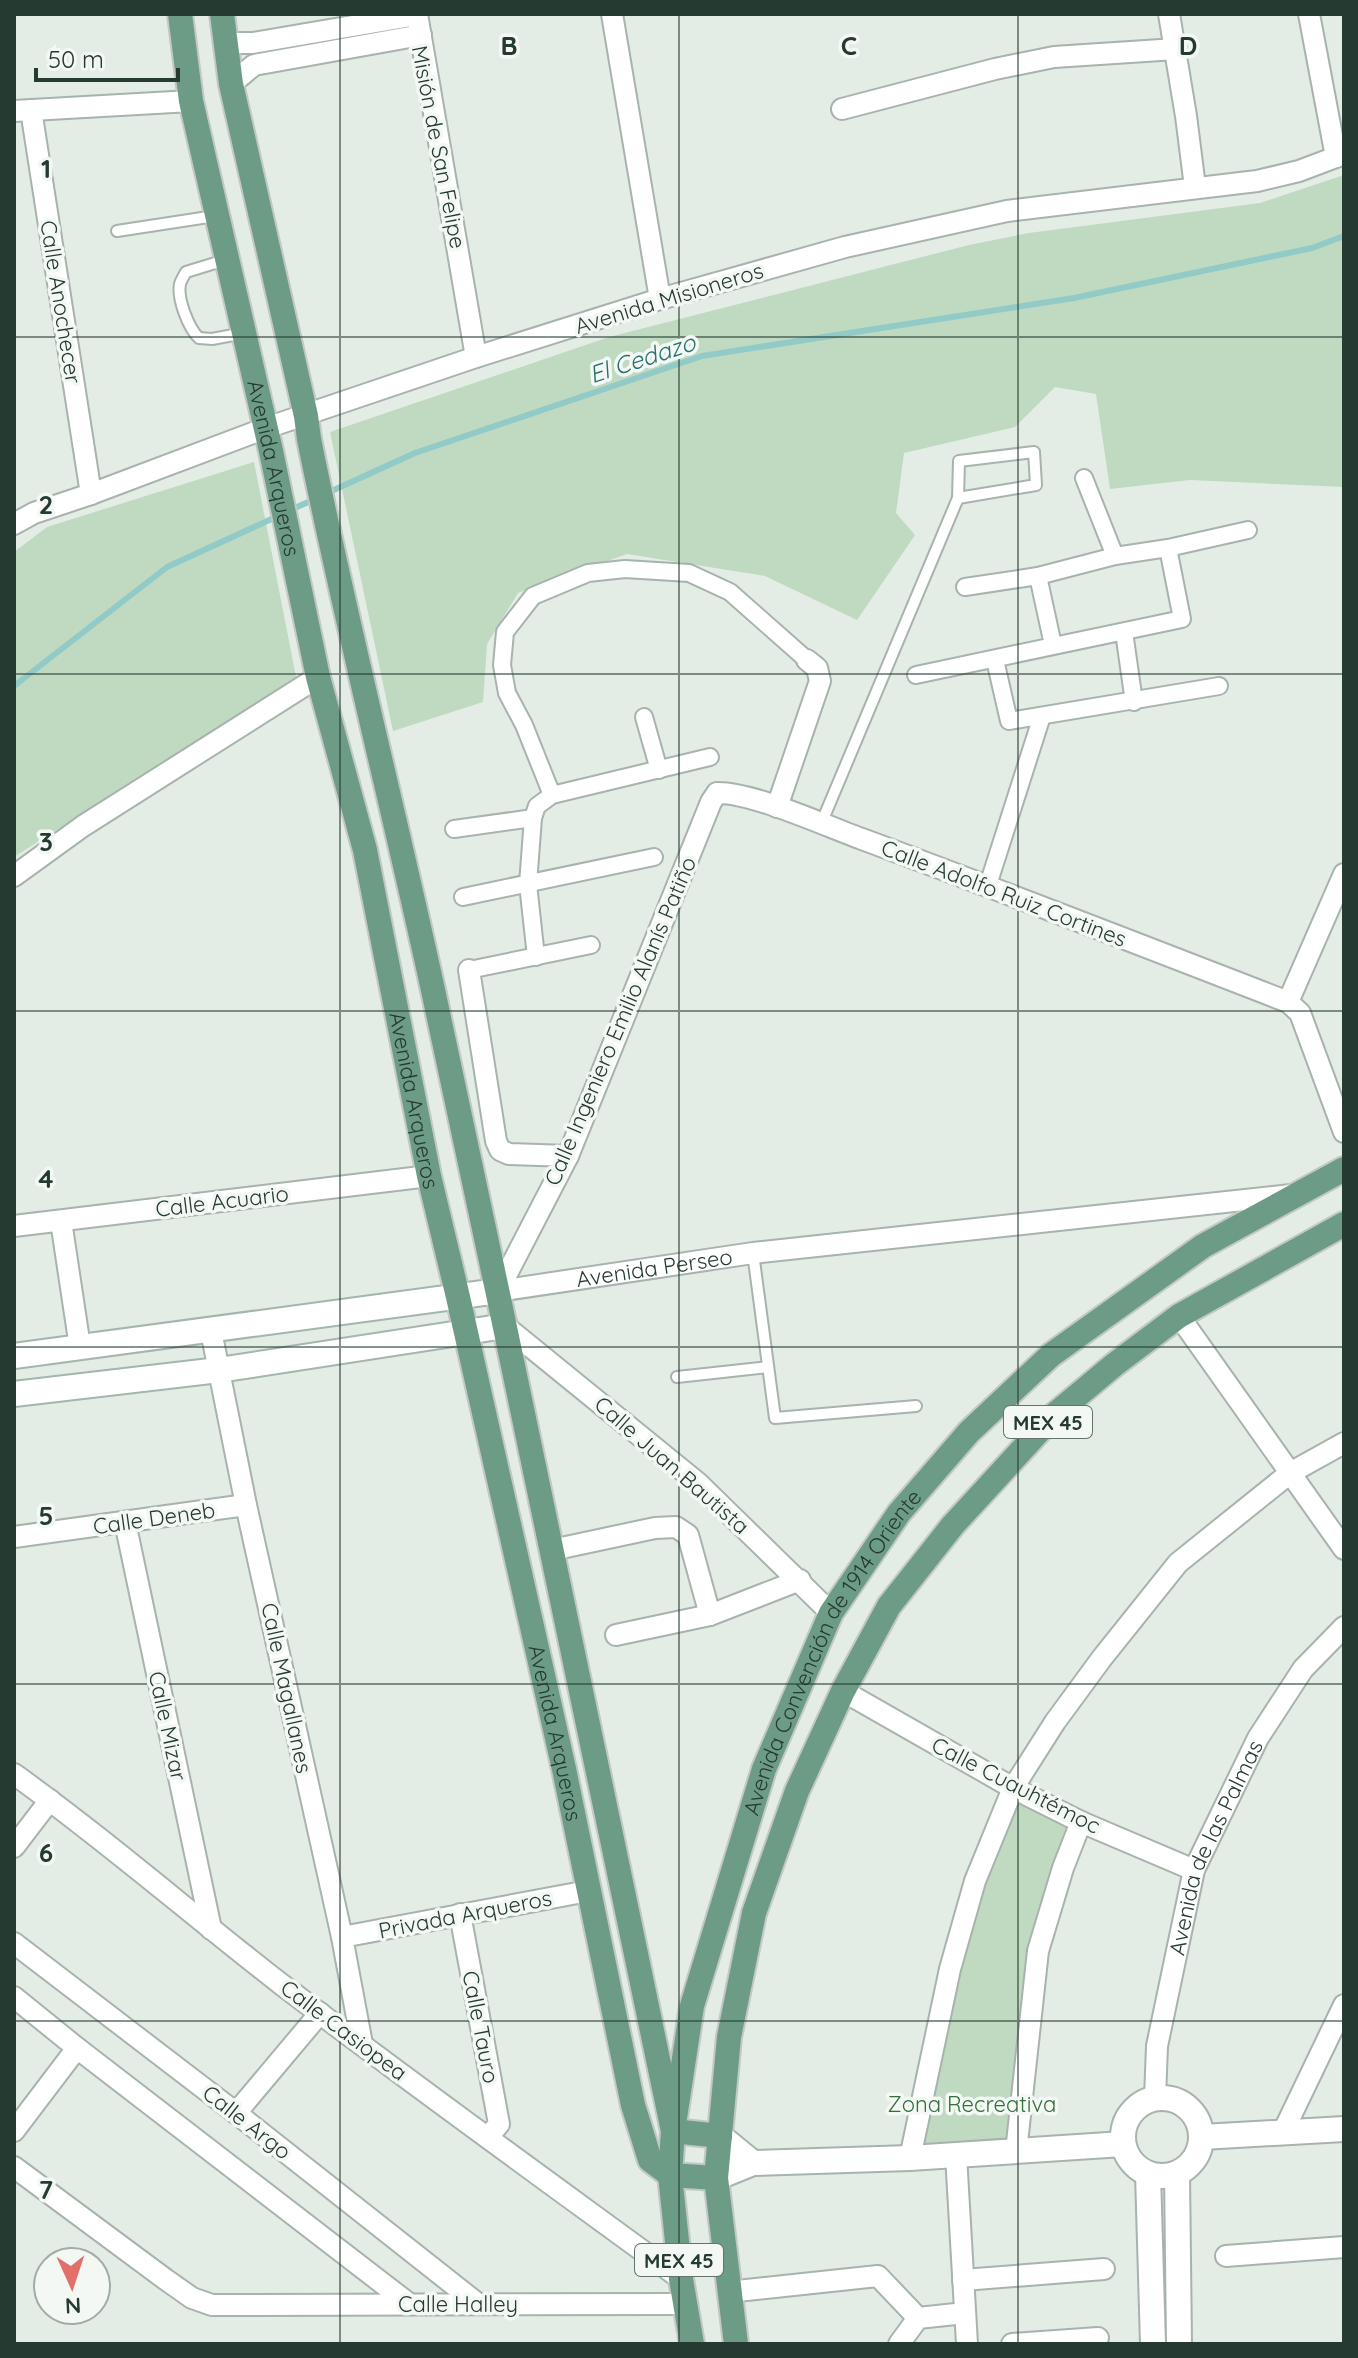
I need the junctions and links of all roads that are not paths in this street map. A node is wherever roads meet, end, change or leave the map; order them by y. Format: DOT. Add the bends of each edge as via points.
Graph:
graph roads {
  1 [pos="180,14"];
  2 [pos="222,14"];
  3 [pos="612,14"];
  4 [pos="1169,14"];
  5 [pos="1309,14"];
  6 [pos="418,21"];
  7 [pos="306,34"];
  8 [pos="224,43"];
  9 [pos="1176,49"];
  10 [pos="309,55"];
  11 [pos="231,84"];
  12 [pos="191,101"];
  13 [pos="842,109"];
  14 [pos="23,110"];
  15 [pos="1340,156"];
  16 [pos="1195,187"];
  17 [pos="217,216"];
  18 [pos="117,231"];
  19 [pos="227,259"];
  20 [pos="660,299"];
  21 [pos="244,333"];
  22 [pos="476,357"];
  23 [pos="308,427"];
  24 [pos="269,440"];
  25 [pos="1084,478"];
  26 [pos="91,494"];
  27 [pos="958,498"];
  28 [pos="14,524"];
  29 [pos="1248,530"];
  30 [pos="1168,548"];
  31 [pos="1115,556"];
  32 [pos="1038,576"];
  33 [pos="965,587"];
  34 [pos="1124,632"];
  35 [pos="1053,645"];
  36 [pos="807,660"];
  37 [pos="995,660"];
  38 [pos="916,675"];
  39 [pos="318,677"];
  40 [pos="1219,686"];
  41 [pos="1134,702"];
  42 [pos="1042,716"];
  43 [pos="644,717"];
  44 [pos="710,757"];
  45 [pos="659,770"];
  46 [pos="717,793"];
  47 [pos="552,795"];
  48 [pos="777,807"];
  49 [pos="533,818"];
  50 [pos="821,824"];
  51 [pos="454,829"];
  52 [pos="654,857"];
  53 [pos="1344,874"];
  54 [pos="14,876"];
  55 [pos="528,884"];
  56 [pos="988,885"];
  57 [pos="463,897"];
  58 [pos="591,945"];
  59 [pos="536,957"];
  60 [pos="469,970"];
  61 [pos="1288,1002"];
  62 [pos="1344,1132"];
  63 [pos="568,1156"];
  64 [pos="1344,1169"];
  65 [pos="429,1176"];
  66 [pos="1295,1194"];
  67 [pos="61,1221"];
  68 [pos="1344,1224"];
  69 [pos="14,1226"];
  70 [pos="753,1253"];
  71 [pos="498,1291"];
  72 [pos="458,1297"];
  73 [pos="1179,1316"];
  74 [pos="505,1326"];
  75 [pos="211,1331"];
  76 [pos="466,1332"];
  77 [pos="80,1347"];
  78 [pos="14,1356"];
  79 [pos="768,1367"];
  80 [pos="219,1370"];
  81 [pos="677,1377"];
  82 [pos="14,1394"];
  83 [pos="916,1406"];
  84 [pos="1344,1443"];
  85 [pos="1290,1473"];
  86 [pos="246,1505"];
  87 [pos="125,1522"];
  88 [pos="14,1537"];
  89 [pos="1344,1549"];
  90 [pos="552,1550"];
  91 [pos="800,1580"];
  92 [pos="831,1613"];
  93 [pos="710,1615"];
  94 [pos="1344,1627"];
  95 [pos="616,1635"];
  96 [pos="843,1691"];
  97 [pos="14,1774"];
  98 [pos="1013,1788"];
  99 [pos="50,1800"];
  100 [pos="1081,1822"];
  101 [pos="14,1847"];
  102 [pos="1194,1870"];
  103 [pos="588,1891"];
  104 [pos="460,1914"];
  105 [pos="211,1929"];
  106 [pos="342,1937"];
  107 [pos="14,1943"];
  108 [pos="14,1997"];
  109 [pos="1344,2005"];
  110 [pos="320,2013"];
  111 [pos="362,2044"];
  112 [pos="77,2048"];
  113 [pos="1155,2098"];
  114 [pos="236,2113"];
  115 [pos="1344,2129"];
  116 [pos="14,2131"];
  117 [pos="673,2131"];
  118 [pos="1283,2132"];
  119 [pos="720,2136"];
  120 [pos="488,2137"];
  121 [pos="1202,2137"];
  122 [pos="1123,2144"];
  123 [pos="1016,2152"];
  124 [pos="956,2155"];
  125 [pos="910,2158"];
  126 [pos="753,2163"];
  127 [pos="14,2167"];
  128 [pos="1148,2174"];
  129 [pos="1177,2174"];
  130 [pos="670,2175"];
  131 [pos="716,2178"];
  132 [pos="1344,2247"];
  133 [pos="1226,2256"];
  134 [pos="1104,2269"];
  135 [pos="681,2279"];
  136 [pos="963,2280"];
  137 [pos="728,2292"];
  138 [pos="408,2303"];
  139 [pos="478,2304"];
  140 [pos="685,2304"];
  141 [pos="965,2313"];
  142 [pos="918,2318"];
  143 [pos="1098,2338"];
  144 [pos="692,2344"];
  145 [pos="736,2344"];
  146 [pos="899,2344"];
  147 [pos="967,2344"];
  148 [pos="1012,2344"];
  149 [pos="1153,2344"];
  150 [pos="1179,2344"];
  1 -- 12 [label="main road, Avenida Arqueros"];
  2 -- 8 [label="main road, Avenida Arqueros"];
  3 -- 20 [label="street"];
  4 -- 9 [label="street"];
  5 -- 15 [label="street"];
  6 -- 7 [label="street, Misión de San Felipe"];
  6 -- 10 [label="street, Misión de San Felipe"];
  6 -- 22 [label="street, Misión de San Felipe"];
  7 -- 8 [label="street, Misión de San Felipe"];
  7 -- 10 [label="street"];
  8 -- 11 [label="main road, Avenida Arqueros"];
  9 -- 13 [label="street" via="1054,57"];
  9 -- 16 [label="street"];
  10 -- 11 [label="street, Misión de San Felipe" via="254,65"];
  11 -- 23 [label="main road, Avenida Arqueros"];
  12 -- 14 [label="street"];
  12 -- 17 [label="main road, Avenida Arqueros"];
  14 -- 26 [label="street, Calle Anochecer"];
  15 -- 16 [label="street, Avenida Misioneros" via="1257,181"];
  16 -- 20 [label="street, Avenida Misioneros" via="1007,211 845,247"];
  17 -- 18 [label="lane"];
  17 -- 19 [label="main road, Avenida Arqueros"];
  19 -- 21 [label="main road, Avenida Arqueros"];
  19 -- 21 [label="lane" via="186,272 181,297 191,330 199,338"];
  20 -- 22 [label="street, Avenida Misioneros"];
  21 -- 24 [label="main road, Avenida Arqueros"];
  22 -- 23 [label="street, Avenida Misioneros"];
  23 -- 24 [label="street, Avenida Misioneros"];
  23 -- 71 [label="main road, Avenida Arqueros" via="336,573 396,820"];
  24 -- 26 [label="street, Avenida Misioneros"];
  24 -- 39 [label="main road, Avenida Arqueros"];
  25 -- 31 [label="street"];
  26 -- 28 [label="street, Avenida Misioneros"];
  27 -- 27 [label="lane" via="959,461 1034,452 1036,485"];
  27 -- 50 [label="lane"];
  29 -- 30 [label="street"];
  30 -- 31 [label="street"];
  30 -- 34 [label="street" via="1182,619"];
  31 -- 32 [label="street"];
  32 -- 33 [label="street"];
  32 -- 35 [label="street"];
  34 -- 35 [label="street"];
  34 -- 41 [label="street"];
  35 -- 37 [label="street"];
  36 -- 47 [label="street" via="730,592 689,573 588,573 533,596 505,632 502,665 507,693"];
  36 -- 48 [label="street" via="817,668 820,681"];
  37 -- 38 [label="street"];
  37 -- 42 [label="street" via="1009,721"];
  39 -- 54 [label="street" via="83,826"];
  39 -- 65 [label="main road, Avenida Arqueros" via="365,850"];
  40 -- 41 [label="street"];
  41 -- 42 [label="street"];
  42 -- 56 [label="street"];
  43 -- 45 [label="street"];
  44 -- 45 [label="street"];
  45 -- 47 [label="street"];
  46 -- 48 [label="street, Calle Adolfo Ruiz Cortines"];
  46 -- 63 [label="street, Calle Ingeniero Emilio Alanís Patiño"];
  47 -- 49 [label="street" via="537,806"];
  48 -- 50 [label="street, Calle Adolfo Ruiz Cortines"];
  49 -- 51 [label="street"];
  49 -- 55 [label="street"];
  50 -- 56 [label="street, Calle Adolfo Ruiz Cortines"];
  52 -- 55 [label="street"];
  53 -- 61 [label="street"];
  55 -- 57 [label="street"];
  55 -- 59 [label="street"];
  56 -- 61 [label="street, Calle Adolfo Ruiz Cortines"];
  58 -- 59 [label="street"];
  59 -- 60 [label="street"];
  60 -- 63 [label="street" via="500,1150"];
  61 -- 62 [label="street" via="1300,1013"];
  63 -- 71 [label="street, Calle Ingeniero Emilio Alanís Patiño"];
  64 -- 66 [label="main road, Avenida Convención de 1914 Oriente / MEX 45"];
  65 -- 67 [label="street, Calle Acuario"];
  65 -- 72 [label="main road, Avenida Arqueros"];
  66 -- 70 [label="street, Avenida Perseo"];
  66 -- 92 [label="main road, Avenida Convención de 1914 Oriente / MEX 45" via="1203,1246 1051,1355 969,1432 899,1513"];
  67 -- 69 [label="street, Calle Acuario"];
  67 -- 77 [label="street"];
  68 -- 73 [label="main road, Avenida Convención de 1914 Oriente / MEX 45"];
  70 -- 71 [label="street, Avenida Perseo"];
  70 -- 79 [label="lane"];
  71 -- 72 [label="street, Avenida Perseo"];
  71 -- 74 [label="main road, Avenida Arqueros"];
  72 -- 75 [label="street, Avenida Perseo"];
  72 -- 76 [label="main road, Avenida Arqueros"];
  73 -- 85 [label="street"];
  73 -- 96 [label="main road, Avenida Convención de 1914 Oriente / MEX 45" via="1053,1416 953,1525 889,1606"];
  74 -- 76 [label="street"];
  74 -- 90 [label="main road, Avenida Arqueros"];
  74 -- 91 [label="street, Calle Juan Bautista" via="698,1483"];
  75 -- 77 [label="street, Avenida Perseo"];
  75 -- 80 [label="street, Calle Magallanes"];
  76 -- 80 [label="street"];
  76 -- 103 [label="main road, Avenida Arqueros"];
  77 -- 78 [label="street, Avenida Perseo"];
  79 -- 81 [label="lane"];
  79 -- 83 [label="lane" via="775,1418"];
  80 -- 82 [label="street"];
  80 -- 86 [label="street, Calle Magallanes"];
  84 -- 85 [label="street"];
  85 -- 89 [label="street"];
  85 -- 98 [label="street" via="1178,1563 1055,1722"];
  86 -- 87 [label="street, Calle Deneb"];
  86 -- 106 [label="street, Calle Magallanes"];
  87 -- 88 [label="street, Calle Deneb"];
  87 -- 105 [label="street, Calle Mizar"];
  90 -- 93 [label="street" via="676,1527 688,1535"];
  90 -- 117 [label="main road, Avenida Arqueros"];
  91 -- 92 [label="street, Calle Juan Bautista"];
  91 -- 93 [label="street"];
  92 -- 117 [label="main road, Avenida Convención de 1914 Oriente / MEX 45" via="760,1784 692,2006"];
  93 -- 95 [label="street"];
  94 -- 102 [label="street, Avenida de las Palmas" via="1303,1669 1258,1738"];
  96 -- 98 [label="street, Calle Cuauhtémoc"];
  96 -- 119 [label="main road, Avenida Convención de 1914 Oriente / MEX 45" via="797,1791 754,1913 729,2037"];
  97 -- 99 [label="street, Calle Casiopea"];
  98 -- 100 [label="street, Calle Cuauhtémoc"];
  98 -- 125 [label="street" via="975,1881 954,1955"];
  99 -- 101 [label="street"];
  99 -- 105 [label="street, Calle Casiopea"];
  100 -- 102 [label="street, Calle Cuauhtémoc"];
  100 -- 123 [label="street" via="1038,1951"];
  102 -- 113 [label="street, Avenida de las Palmas" via="1157,2046"];
  103 -- 104 [label="street, Privada Arqueros"];
  103 -- 130 [label="main road, Avenida Arqueros" via="643,2144 650,2160"];
  104 -- 106 [label="street, Privada Arqueros"];
  104 -- 120 [label="street, Calle Tauro" via="499,2124"];
  105 -- 110 [label="street, Calle Casiopea"];
  106 -- 111 [label="street, Calle Magallanes"];
  107 -- 114 [label="street, Calle Argo"];
  108 -- 112 [label="street, Calle Argo"];
  109 -- 118 [label="street"];
  110 -- 111 [label="street, Calle Casiopea"];
  110 -- 114 [label="street"];
  111 -- 120 [label="street, Calle Casiopea"];
  112 -- 116 [label="street"];
  112 -- 138 [label="street, Calle Argo"];
  113 -- 121 [label="street" via="1181,2101 1200,2124"];
  113 -- 122 [label="street" via="1126,2119"];
  114 -- 139 [label="street, Calle Argo"];
  115 -- 118 [label="street"];
  117 -- 119 [label="main road"];
  117 -- 130 [label="main road, Avenida Convención de 1914 Oriente / MEX 45"];
  118 -- 121 [label="street"];
  119 -- 126 [label="street"];
  119 -- 131 [label="main road, Avenida Convención de 1914 Oriente / MEX 45"];
  120 -- 135 [label="street, Calle Casiopea"];
  121 -- 129 [label="street" via="1192,2163"];
  122 -- 123 [label="street"];
  122 -- 128 [label="street" via="1136,2167"];
  123 -- 124 [label="street"];
  124 -- 125 [label="street"];
  124 -- 136 [label="street"];
  125 -- 126 [label="street"];
  126 -- 131 [label="street"];
  127 -- 138 [label="street, Calle Halley" via="192,2298 212,2305"];
  128 -- 129 [label="street"];
  128 -- 149 [label="street"];
  129 -- 150 [label="street"];
  130 -- 131 [label="main road"];
  130 -- 135 [label="main road, Avenida Convención de 1914 Oriente / MEX 45"];
  131 -- 137 [label="main road, Avenida Convención de 1914 Oriente / MEX 45"];
  132 -- 133 [label="street"];
  134 -- 136 [label="street"];
  135 -- 140 [label="main road, Avenida Convención de 1914 Oriente / MEX 45"];
  136 -- 141 [label="street"];
  137 -- 142 [label="street" via="878,2276"];
  137 -- 145 [label="main road, Avenida Convención de 1914 Oriente / MEX 45"];
  138 -- 139 [label="street, Calle Halley"];
  139 -- 140 [label="street, Calle Halley"];
  140 -- 144 [label="main road, Avenida Convención de 1914 Oriente / MEX 45"];
  141 -- 142 [label="street"];
  141 -- 147 [label="street"];
  142 -- 146 [label="street"];
  143 -- 148 [label="street"];
}
